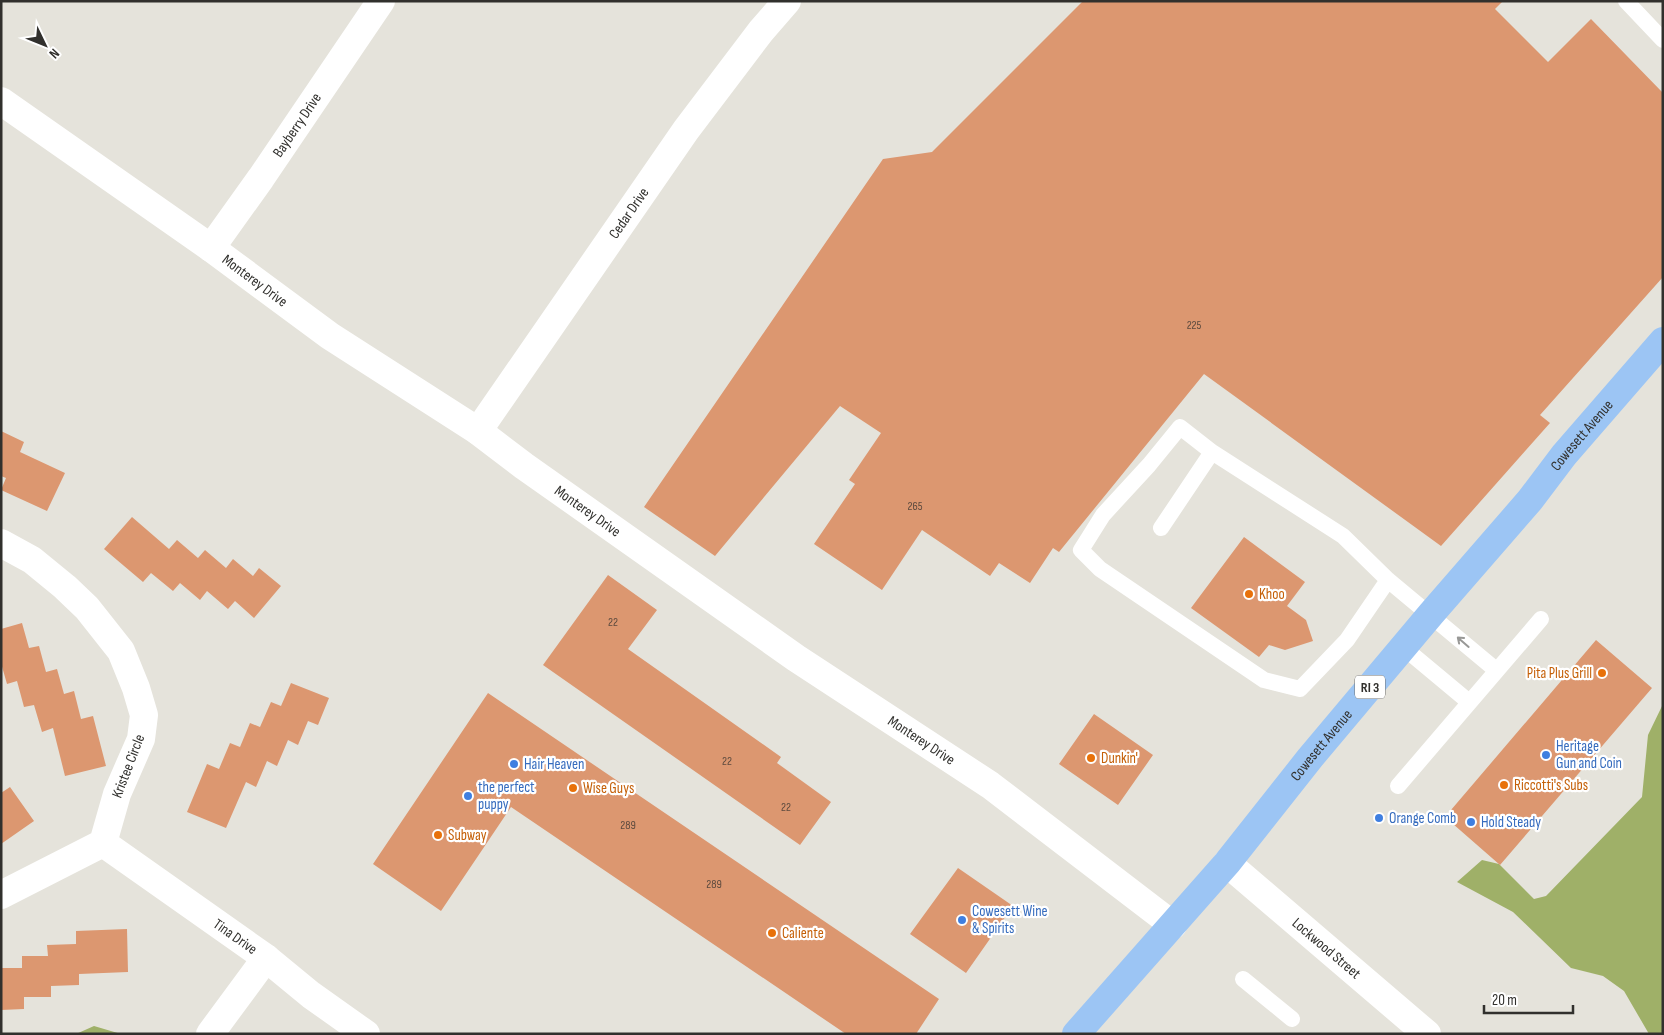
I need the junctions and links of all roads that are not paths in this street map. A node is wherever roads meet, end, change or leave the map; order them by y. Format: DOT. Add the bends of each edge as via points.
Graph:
graph roads {
  1 [pos="380,1"];
  2 [pos="787,1"];
  3 [pos="1626,1"];
  4 [pos="1663,40"];
  5 [pos="1,101"];
  6 [pos="211,248"];
  7 [pos="1663,341"];
  8 [pos="478,431"];
  9 [pos="1212,452"];
  10 [pos="1161,528"];
  11 [pos="1,543"];
  12 [pos="1388,580"];
  13 [pos="1430,614"];
  14 [pos="1541,619"];
  15 [pos="1403,647"];
  16 [pos="1496,670"];
  17 [pos="1469,702"];
  18 [pos="1398,786"];
  19 [pos="103,843"];
  20 [pos="1227,863"];
  21 [pos="1,895"];
  22 [pos="1173,925"];
  23 [pos="266,958"];
  24 [pos="1244,979"];
  25 [pos="1292,1019"];
  26 [pos="210,1034"];
  27 [pos="366,1034"];
  28 [pos="1076,1034"];
  29 [pos="1427,1034"];
  1 -- 6 [label="street, Bayberry Drive"];
  2 -- 8 [label="street, Cedar Drive" via="686,130"];
  3 -- 4 [label="lane"];
  5 -- 6 [label="street, Monterey Drive"];
  6 -- 8 [label="street, Monterey Drive" via="330,336"];
  7 -- 13 [label="main road, Cowesett Avenue / RI 3"];
  8 -- 22 [label="street, Monterey Drive" via="796,658 990,785"];
  9 -- 10 [label="lane"];
  9 -- 12 [label="lane" via="1343,536"];
  9 -- 12 [label="lane" via="1180,427 1103,515 1080,550 1100,569 1264,680 1300,689 1347,640"];
  11 -- 19 [label="street, Kristee Circle" via="32,560 87,608 121,651 136,688 144,715 141,739 117,794"];
  12 -- 13 [label="lane"];
  13 -- 15 [label="main road, Cowesett Avenue / RI 3"];
  16 -- 13 [label="lane, one-way"];
  14 -- 16 [label="lane"];
  15 -- 17 [label="lane"];
  15 -- 20 [label="main road, Cowesett Avenue / RI 3"];
  16 -- 17 [label="lane"];
  17 -- 18 [label="lane"];
  19 -- 21 [label="street"];
  19 -- 23 [label="street, Tina Drive"];
  20 -- 22 [label="main road, Cowesett Avenue / RI 3"];
  20 -- 29 [label="street, Lockwood Street"];
  22 -- 28 [label="main road, Cowesett Avenue / RI 3"];
  23 -- 26 [label="street"];
  23 -- 27 [label="street, Tina Drive" via="310,996"];
  24 -- 25 [label="lane"];
}
